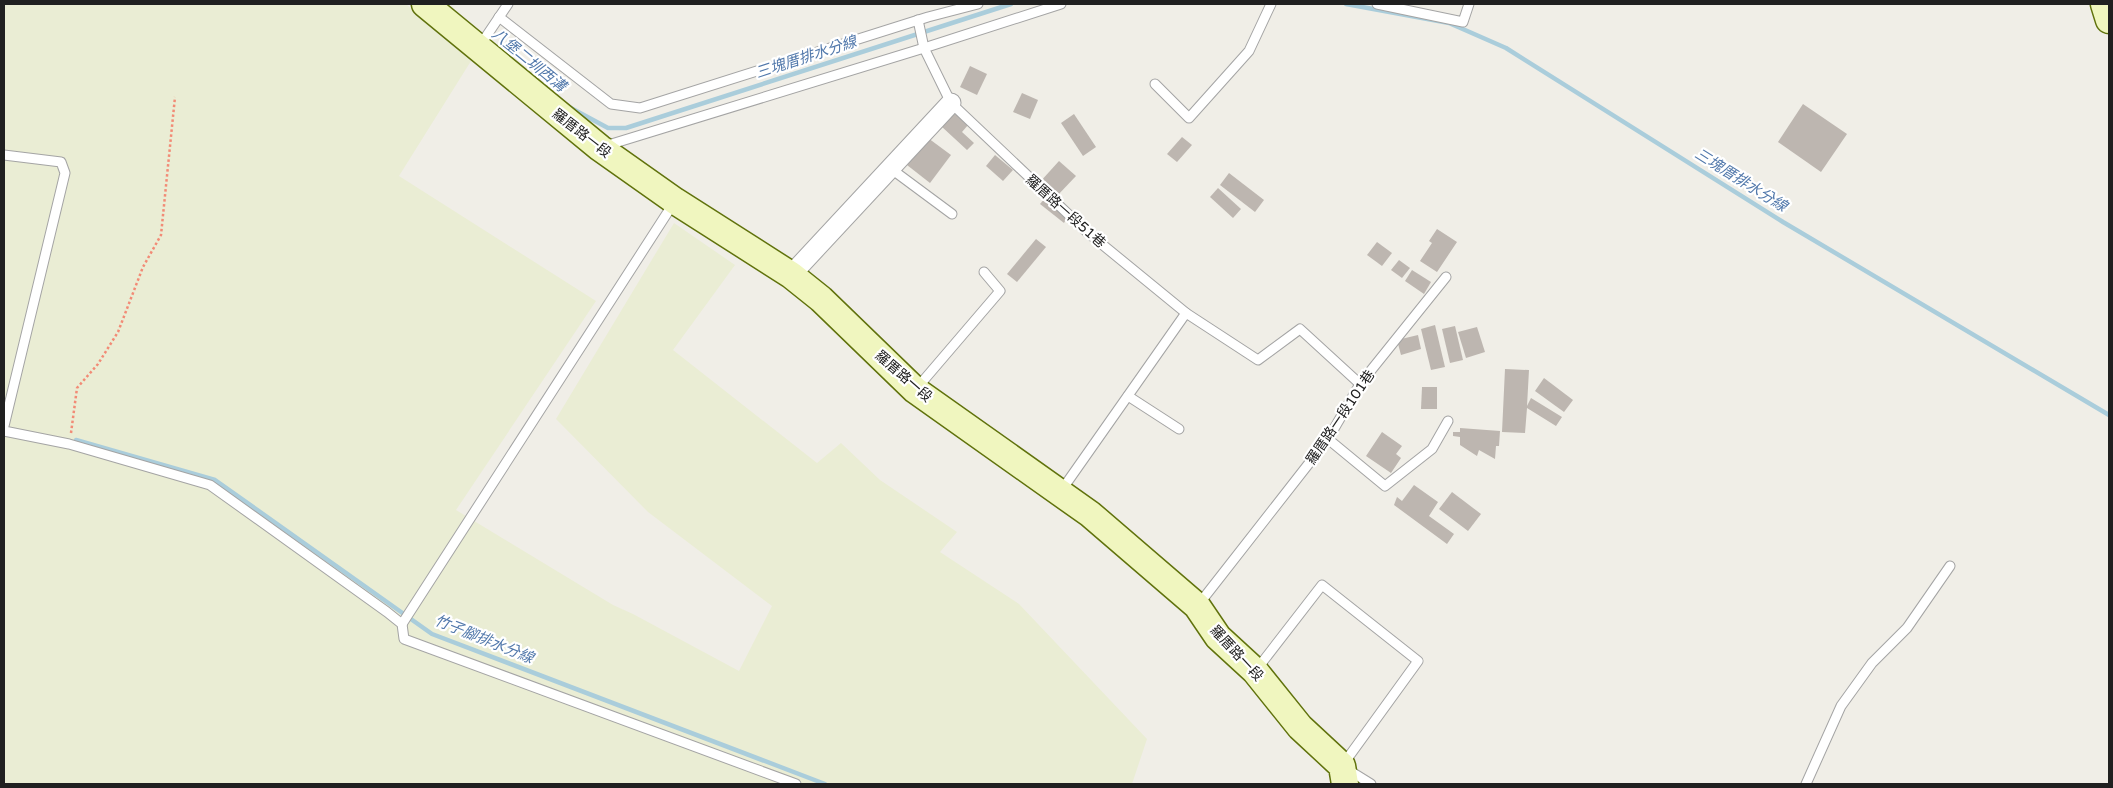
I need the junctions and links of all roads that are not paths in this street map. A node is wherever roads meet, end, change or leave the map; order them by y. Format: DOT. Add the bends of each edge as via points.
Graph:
graph roads {
  1 [pos="425,4"];
  2 [pos="508,4"];
  3 [pos="978,4"];
  4 [pos="1061,4"];
  5 [pos="1267,4"];
  6 [pos="1377,4"];
  7 [pos="1469,4"];
  8 [pos="2104,4"];
  9 [pos="499,17"];
  10 [pos="2109,20"];
  11 [pos="919,23"];
  12 [pos="924,44"];
  13 [pos="478,48"];
  14 [pos="1155,84"];
  15 [pos="951,103"];
  16 [pos="600,148"];
  17 [pos="4,154"];
  18 [pos="890,168"];
  19 [pos="675,202"];
  20 [pos="952,214"];
  21 [pos="984,272"];
  22 [pos="791,275"];
  23 [pos="1446,277"];
  24 [pos="1186,313"];
  25 [pos="1360,384"];
  26 [pos="915,390"];
  27 [pos="1128,396"];
  28 [pos="1448,421"];
  29 [pos="4,426"];
  30 [pos="1180,429"];
  31 [pos="4,431"];
  32 [pos="1328,439"];
  33 [pos="1060,492"];
  34 [pos="1950,566"];
  35 [pos="1197,606"];
  36 [pos="402,624"];
  37 [pos="1255,671"];
  38 [pos="1344,775"];
  39 [pos="796,784"];
  40 [pos="1371,784"];
  41 [pos="1806,784"];
  1 -- 13 [label="street, 羅厝路一段"];
  2 -- 9 [label="lane"];
  3 -- 11 [label="lane"];
  4 -- 12 [label="lane"];
  5 -- 14 [label="lane" via="1250,51 1189,118"];
  6 -- 7 [label="lane" via="1463,22"];
  8 -- 10 [label="street"];
  9 -- 11 [label="lane" via="611,104 640,108"];
  9 -- 13 [label="lane"];
  11 -- 12 [label="lane, 羅厝路一段51巷"];
  12 -- 15 [label="lane, 羅厝路一段51巷"];
  12 -- 16 [label="lane"];
  13 -- 16 [label="street, 羅厝路一段"];
  15 -- 18 [label="street"];
  15 -- 24 [label="lane, 羅厝路一段51巷" via="1068,216"];
  16 -- 19 [label="street, 羅厝路一段"];
  17 -- 29 [label="lane" via="61,162 65,174"];
  18 -- 20 [label="lane"];
  18 -- 22 [label="street"];
  19 -- 22 [label="street, 羅厝路一段"];
  19 -- 36 [label="lane"];
  21 -- 26 [label="lane" via="1000,291"];
  22 -- 26 [label="street, 羅厝路一段" via="821,299"];
  23 -- 25 [label="lane, 羅厝路一段101巷"];
  24 -- 25 [label="lane, 羅厝路一段51巷" via="1258,360 1300,329"];
  24 -- 27 [label="lane"];
  25 -- 32 [label="lane, 羅厝路一段101巷"];
  26 -- 33 [label="street, 羅厝路一段"];
  27 -- 30 [label="lane"];
  27 -- 33 [label="lane"];
  28 -- 32 [label="lane" via="1432,449 1385,486"];
  31 -- 36 [label="lane" via="69,444 210,485"];
  32 -- 35 [label="lane, 羅厝路一段101巷"];
  33 -- 35 [label="street, 羅厝路一段"];
  34 -- 41 [label="lane" via="1907,628 1872,663 1842,706"];
  35 -- 37 [label="street, 羅厝路一段" via="1218,636"];
  36 -- 39 [label="lane" via="404,639"];
  37 -- 38 [label="street, 羅厝路一段"];
  37 -- 38 [label="lane" via="1322,585 1418,661"];
  38 -- 40 [label="lane"];
}
